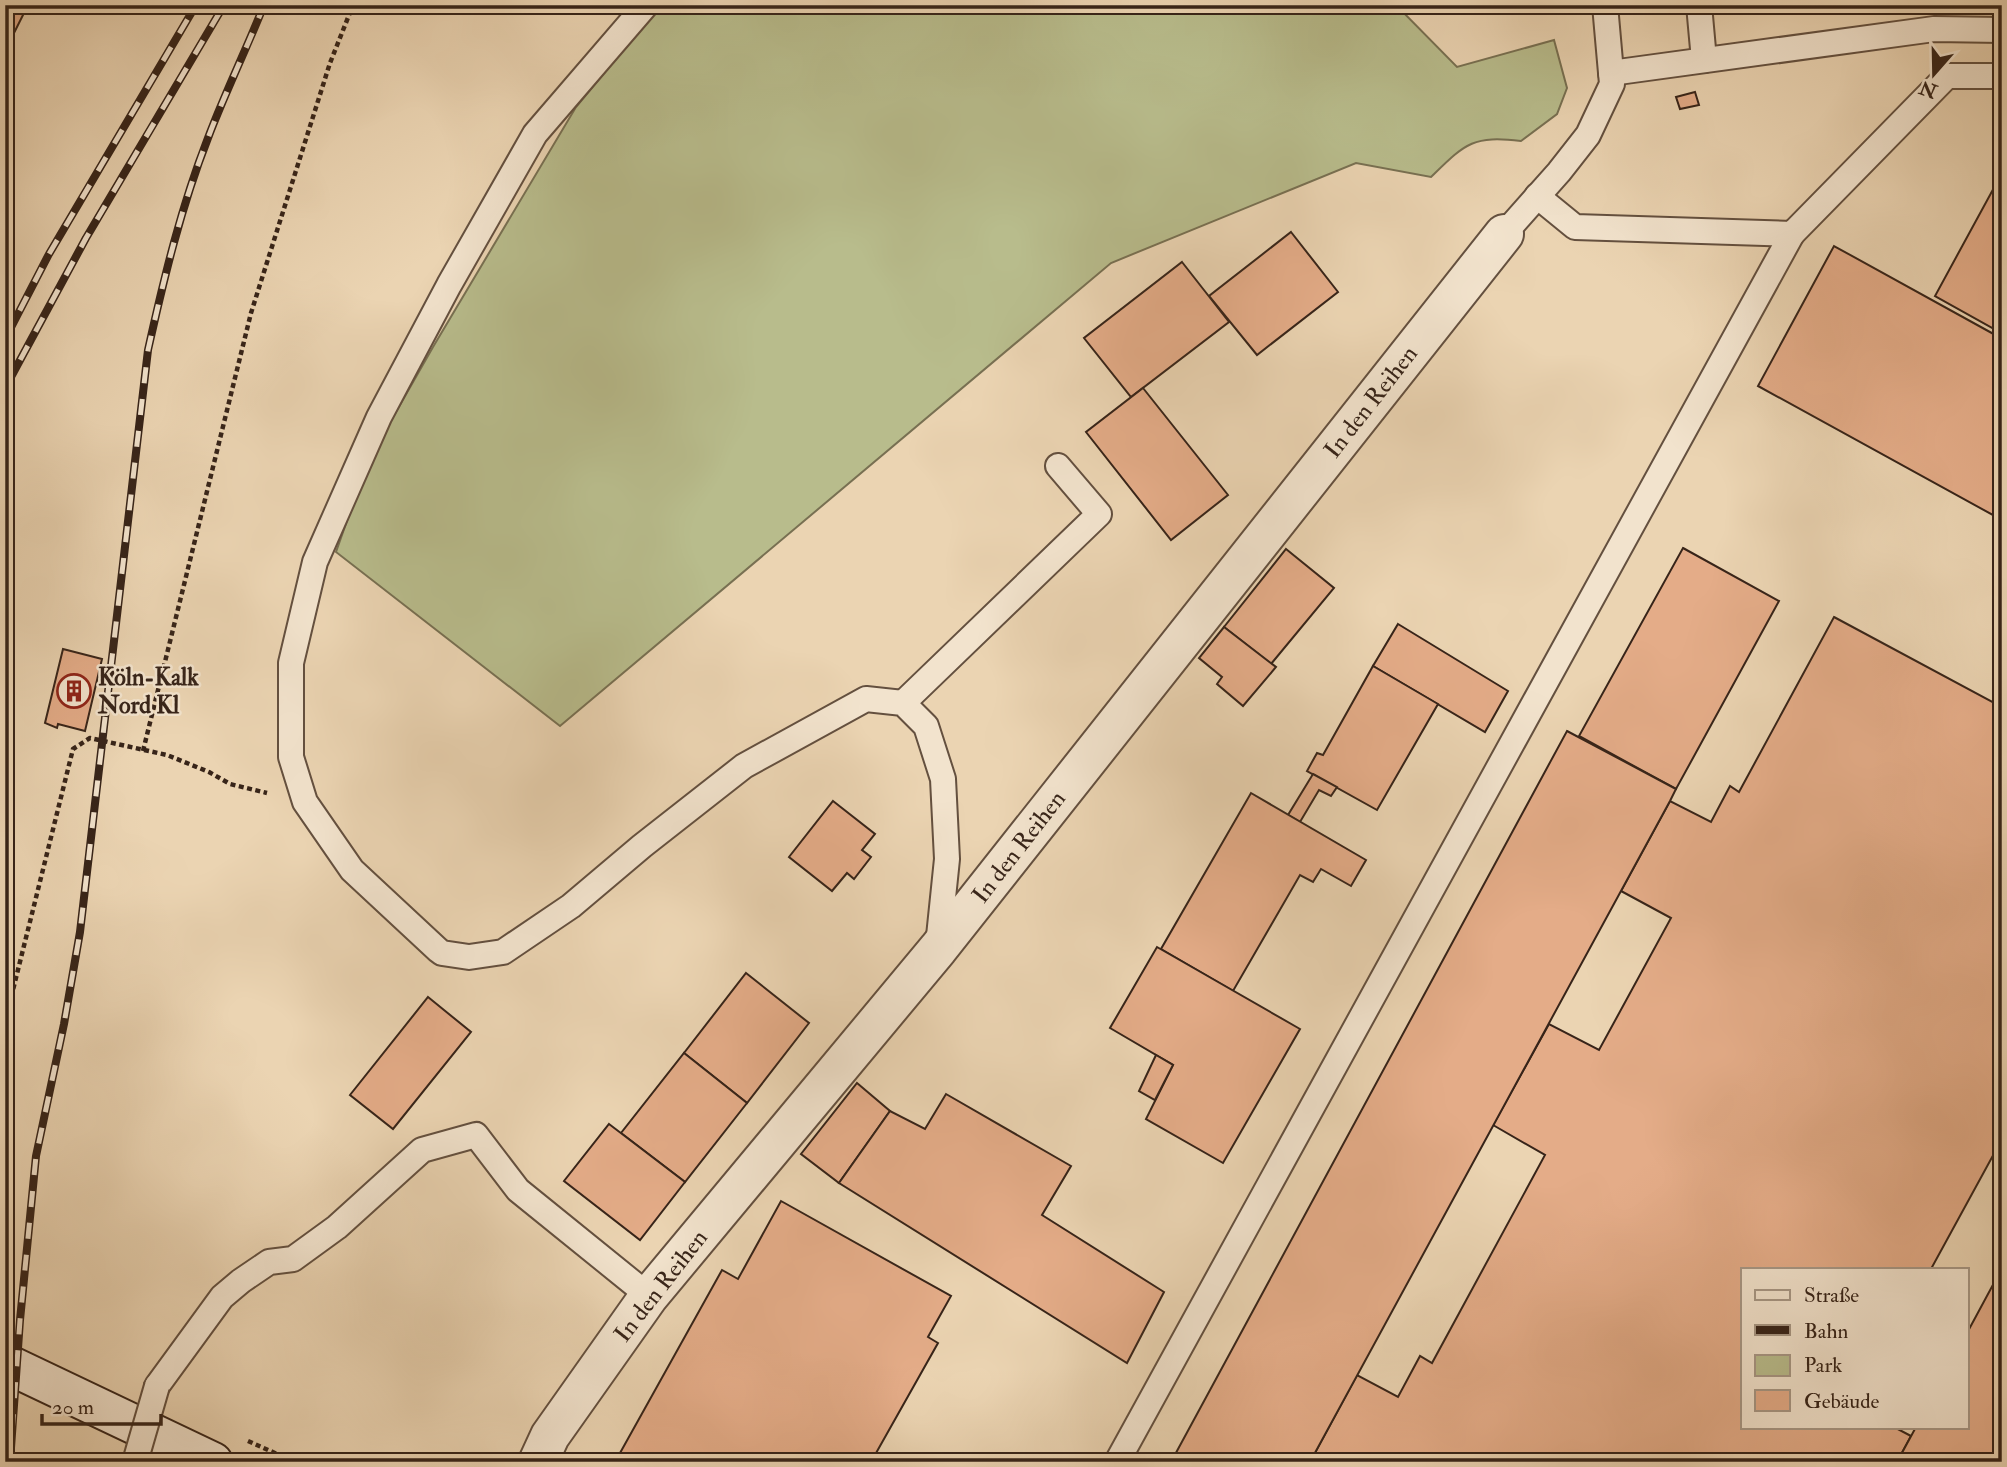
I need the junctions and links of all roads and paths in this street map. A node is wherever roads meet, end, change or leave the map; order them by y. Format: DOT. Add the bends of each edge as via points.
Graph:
graph roads {
  1 [pos="353,5"];
  2 [pos="646,5"];
  3 [pos="1605,5"];
  4 [pos="1699,5"];
  5 [pos="2002,30"];
  6 [pos="1704,60"];
  7 [pos="1611,73"];
  8 [pos="2002,76"];
  9 [pos="1537,196"];
  10 [pos="1504,234"];
  11 [pos="1792,234"];
  12 [pos="1058,466"];
  13 [pos="903,703"];
  14 [pos="143,751"];
  15 [pos="305,803"];
  16 [pos="938,949"];
  17 [pos="5,1022"];
  18 [pos="649,1296"];
  19 [pos="5,1363"];
  20 [pos="135,1462"];
  21 [pos="214,1462"];
  22 [pos="538,1462"];
  23 [pos="1117,1462"];
  1 -- 14 [label="path" via="330,63 251,313"];
  2 -- 15 [label="lane" via="535,134 379,418 315,562 291,663 291,757"];
  3 -- 7 [label="lane"];
  4 -- 6 [label="lane"];
  5 -- 6 [label="lane" via="1934,29"];
  6 -- 7 [label="lane"];
  7 -- 9 [label="lane" via="1612,84 1588,135"];
  8 -- 11 [label="lane" via="1947,76"];
  9 -- 10 [label="lane"];
  9 -- 11 [label="lane" via="1575,228"];
  10 -- 16 [label="street, In den Reihen"];
  11 -- 23 [label="lane"];
  12 -- 13 [label="lane" via="1099,514"];
  13 -- 15 [label="lane" via="866,699 744,766 571,906 503,952 469,957 438,950 352,870"];
  13 -- 16 [label="lane" via="926,726 943,779 947,859"];
  14 -- 15 [label="path" via="186,761 230,784"];
  14 -- 17 [label="path" via="90,738 74,749"];
  16 -- 18 [label="street, In den Reihen"];
  18 -- 20 [label="lane, bridge" via="518,1190 476,1135 422,1150 326,1235 293,1259 269,1262 222,1297 157,1387"];
  18 -- 22 [label="street, In den Reihen" via="550,1436"];
  19 -- 21 [label="street"];
}
